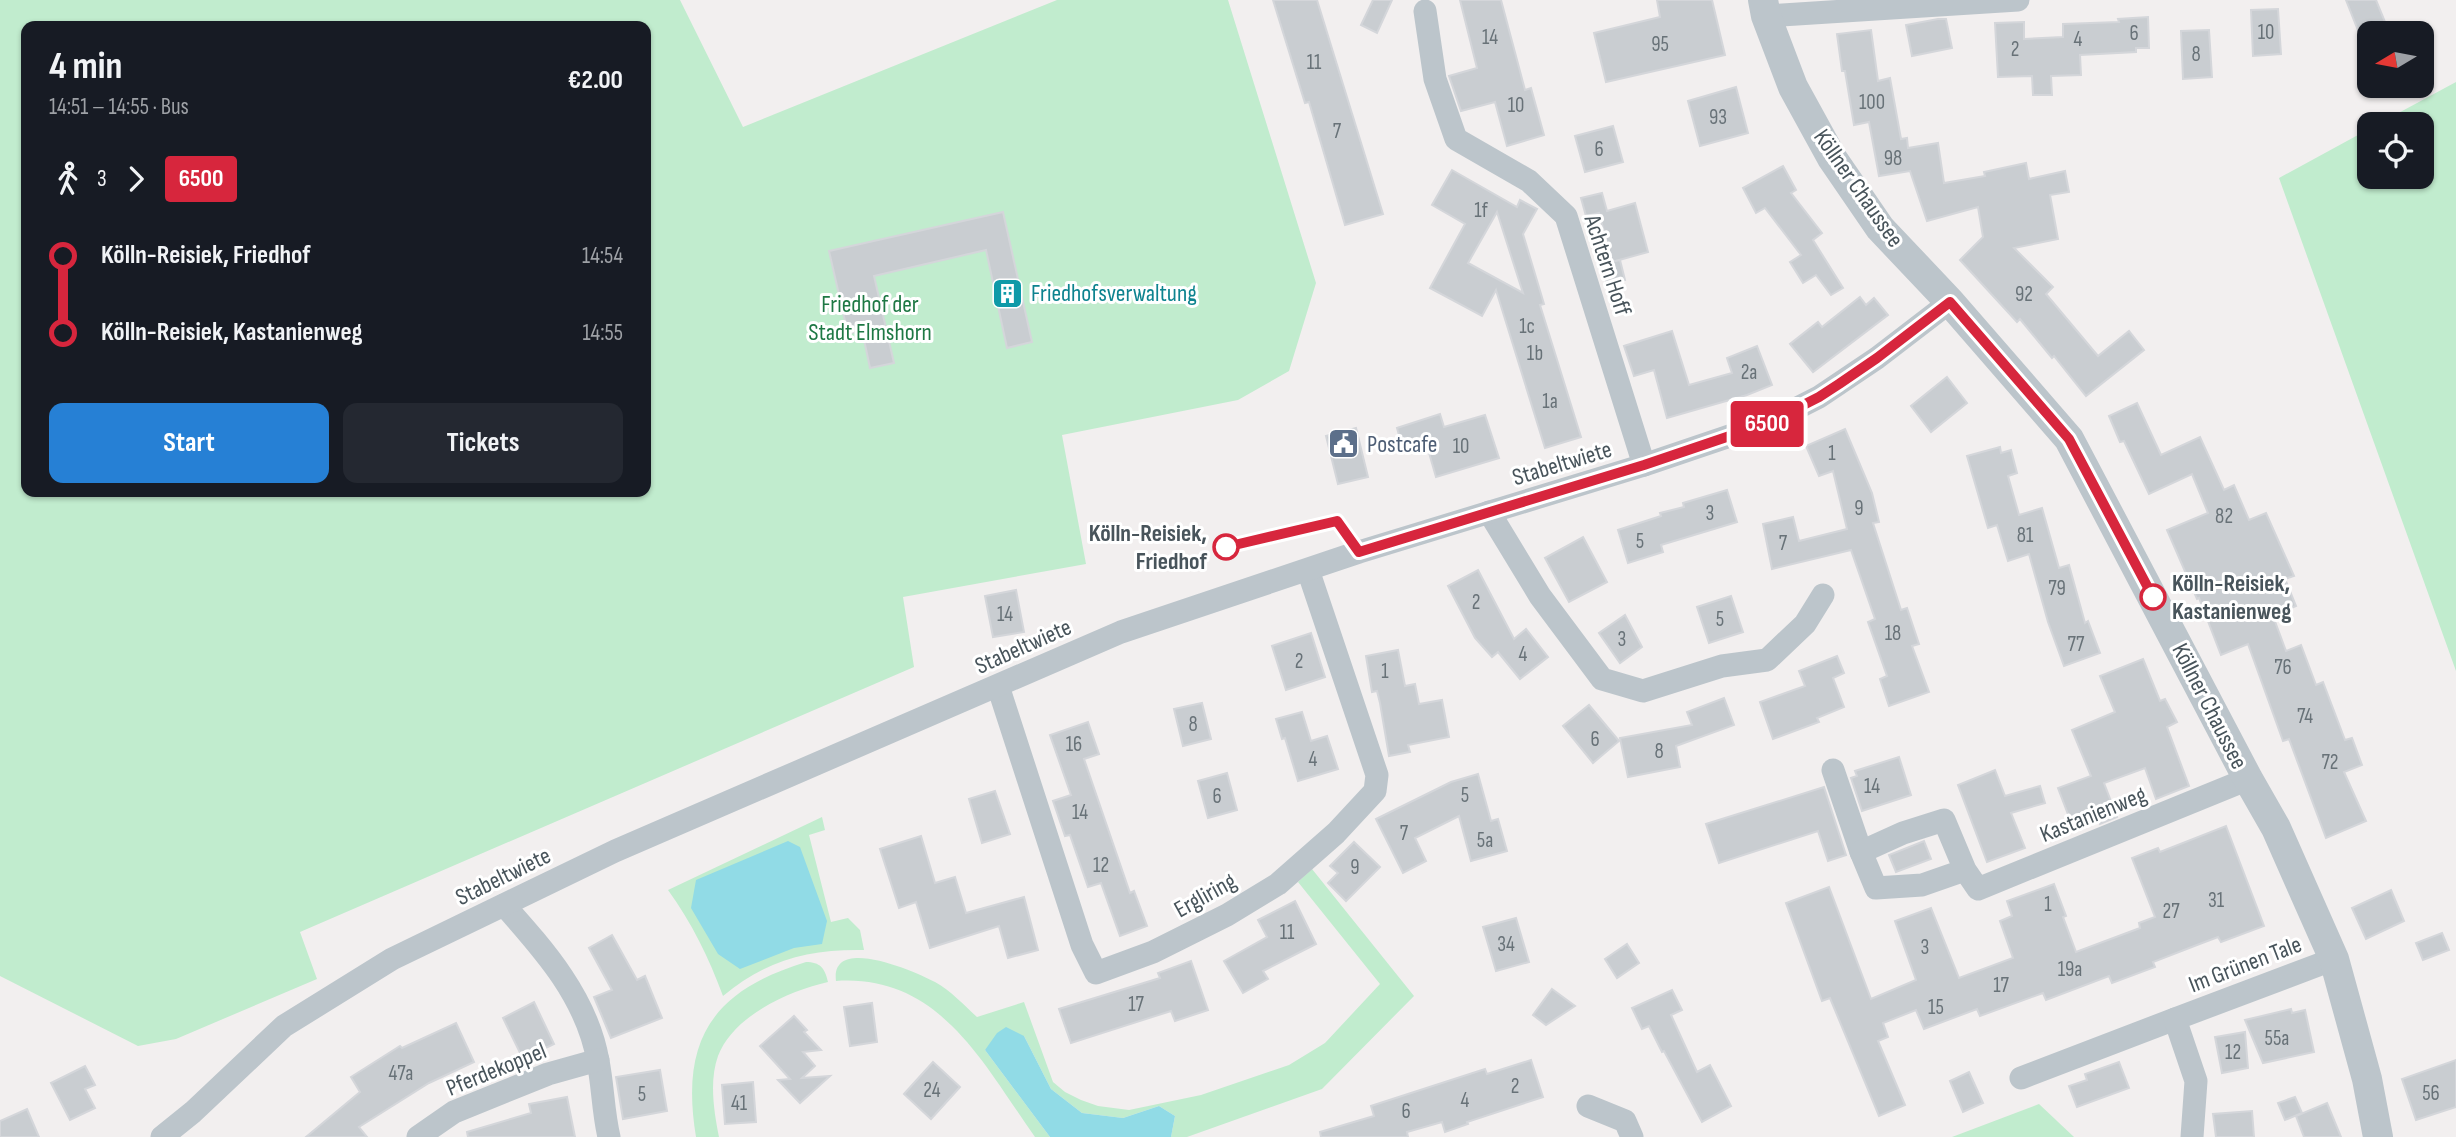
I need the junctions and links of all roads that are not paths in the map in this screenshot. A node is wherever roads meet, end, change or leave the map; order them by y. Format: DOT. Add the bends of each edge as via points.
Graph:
graph roads {
  1 [pos="2015,0"];
  2 [pos="1765,8"];
  3 [pos="1424,11"];
  4 [pos="1950,302"];
  5 [pos="1644,465"];
  6 [pos="1489,512"];
  7 [pos="1308,570"];
  8 [pos="1824,595"];
  9 [pos="998,686"];
  10 [pos="1833,771"];
  11 [pos="2248,779"];
  12 [pos="1861,852"];
  13 [pos="1965,870"];
  14 [pos="504,905"];
  15 [pos="2334,959"];
  16 [pos="2175,1019"];
  17 [pos="598,1060"];
  18 [pos="2021,1078"];
  19 [pos="1588,1106"];
  20 [pos="162,1137"];
  21 [pos="418,1137"];
  22 [pos="609,1137"];
  23 [pos="1632,1137"];
  24 [pos="2192,1137"];
  25 [pos="2378,1137"];
  1 -- 2 [label="street"];
  2 -- 4 [label="street, Köllner Chaussee" via="1793,87 1832,158 1880,228"];
  3 -- 5 [label="street, Achtern Hoff" via="1434,79 1456,139 1530,181 1566,216"];
  4 -- 5 [label="street, Stabeltwiete" via="1819,397 1768,423"];
  4 -- 11 [label="street, Köllner Chaussee" via="2069,439"];
  5 -- 6 [label="street, Stabeltwiete"];
  6 -- 7 [label="street, Stabeltwiete"];
  6 -- 8 [label="street" via="1540,596 1602,679 1643,691 1722,666 1767,660 1805,624"];
  7 -- 9 [label="street, Stabeltwiete" via="1121,632"];
  7 -- 9 [label="street, Ergliring" via="1377,775 1375,791 1278,884 1153,952 1096,973 1082,945"];
  9 -- 14 [label="street, Stabeltwiete" via="615,851"];
  10 -- 12 [label="street"];
  11 -- 13 [label="street, Kastanienweg" via="1978,889"];
  11 -- 15 [label="street, Köllner Chaussee" via="2276,828"];
  12 -- 13 [label="street" via="1876,888 1922,885"];
  12 -- 13 [label="street" via="1944,820"];
  14 -- 17 [label="street" via="567,981 588,1023"];
  14 -- 20 [label="street, Stabeltwiete" via="392,959 284,1026"];
  15 -- 16 [label="street, Im Grünen Tale"];
  15 -- 25 [label="street, Köllner Chaussee"];
  16 -- 18 [label="street, Im Grünen Tale"];
  16 -- 24 [label="street, Im Grünen Tale" via="2196,1081"];
  17 -- 21 [label="street, Pferdekoppel" via="548,1074 454,1112"];
  17 -- 22 [label="street"];
  19 -- 23 [label="street" via="1625,1121"];
}
